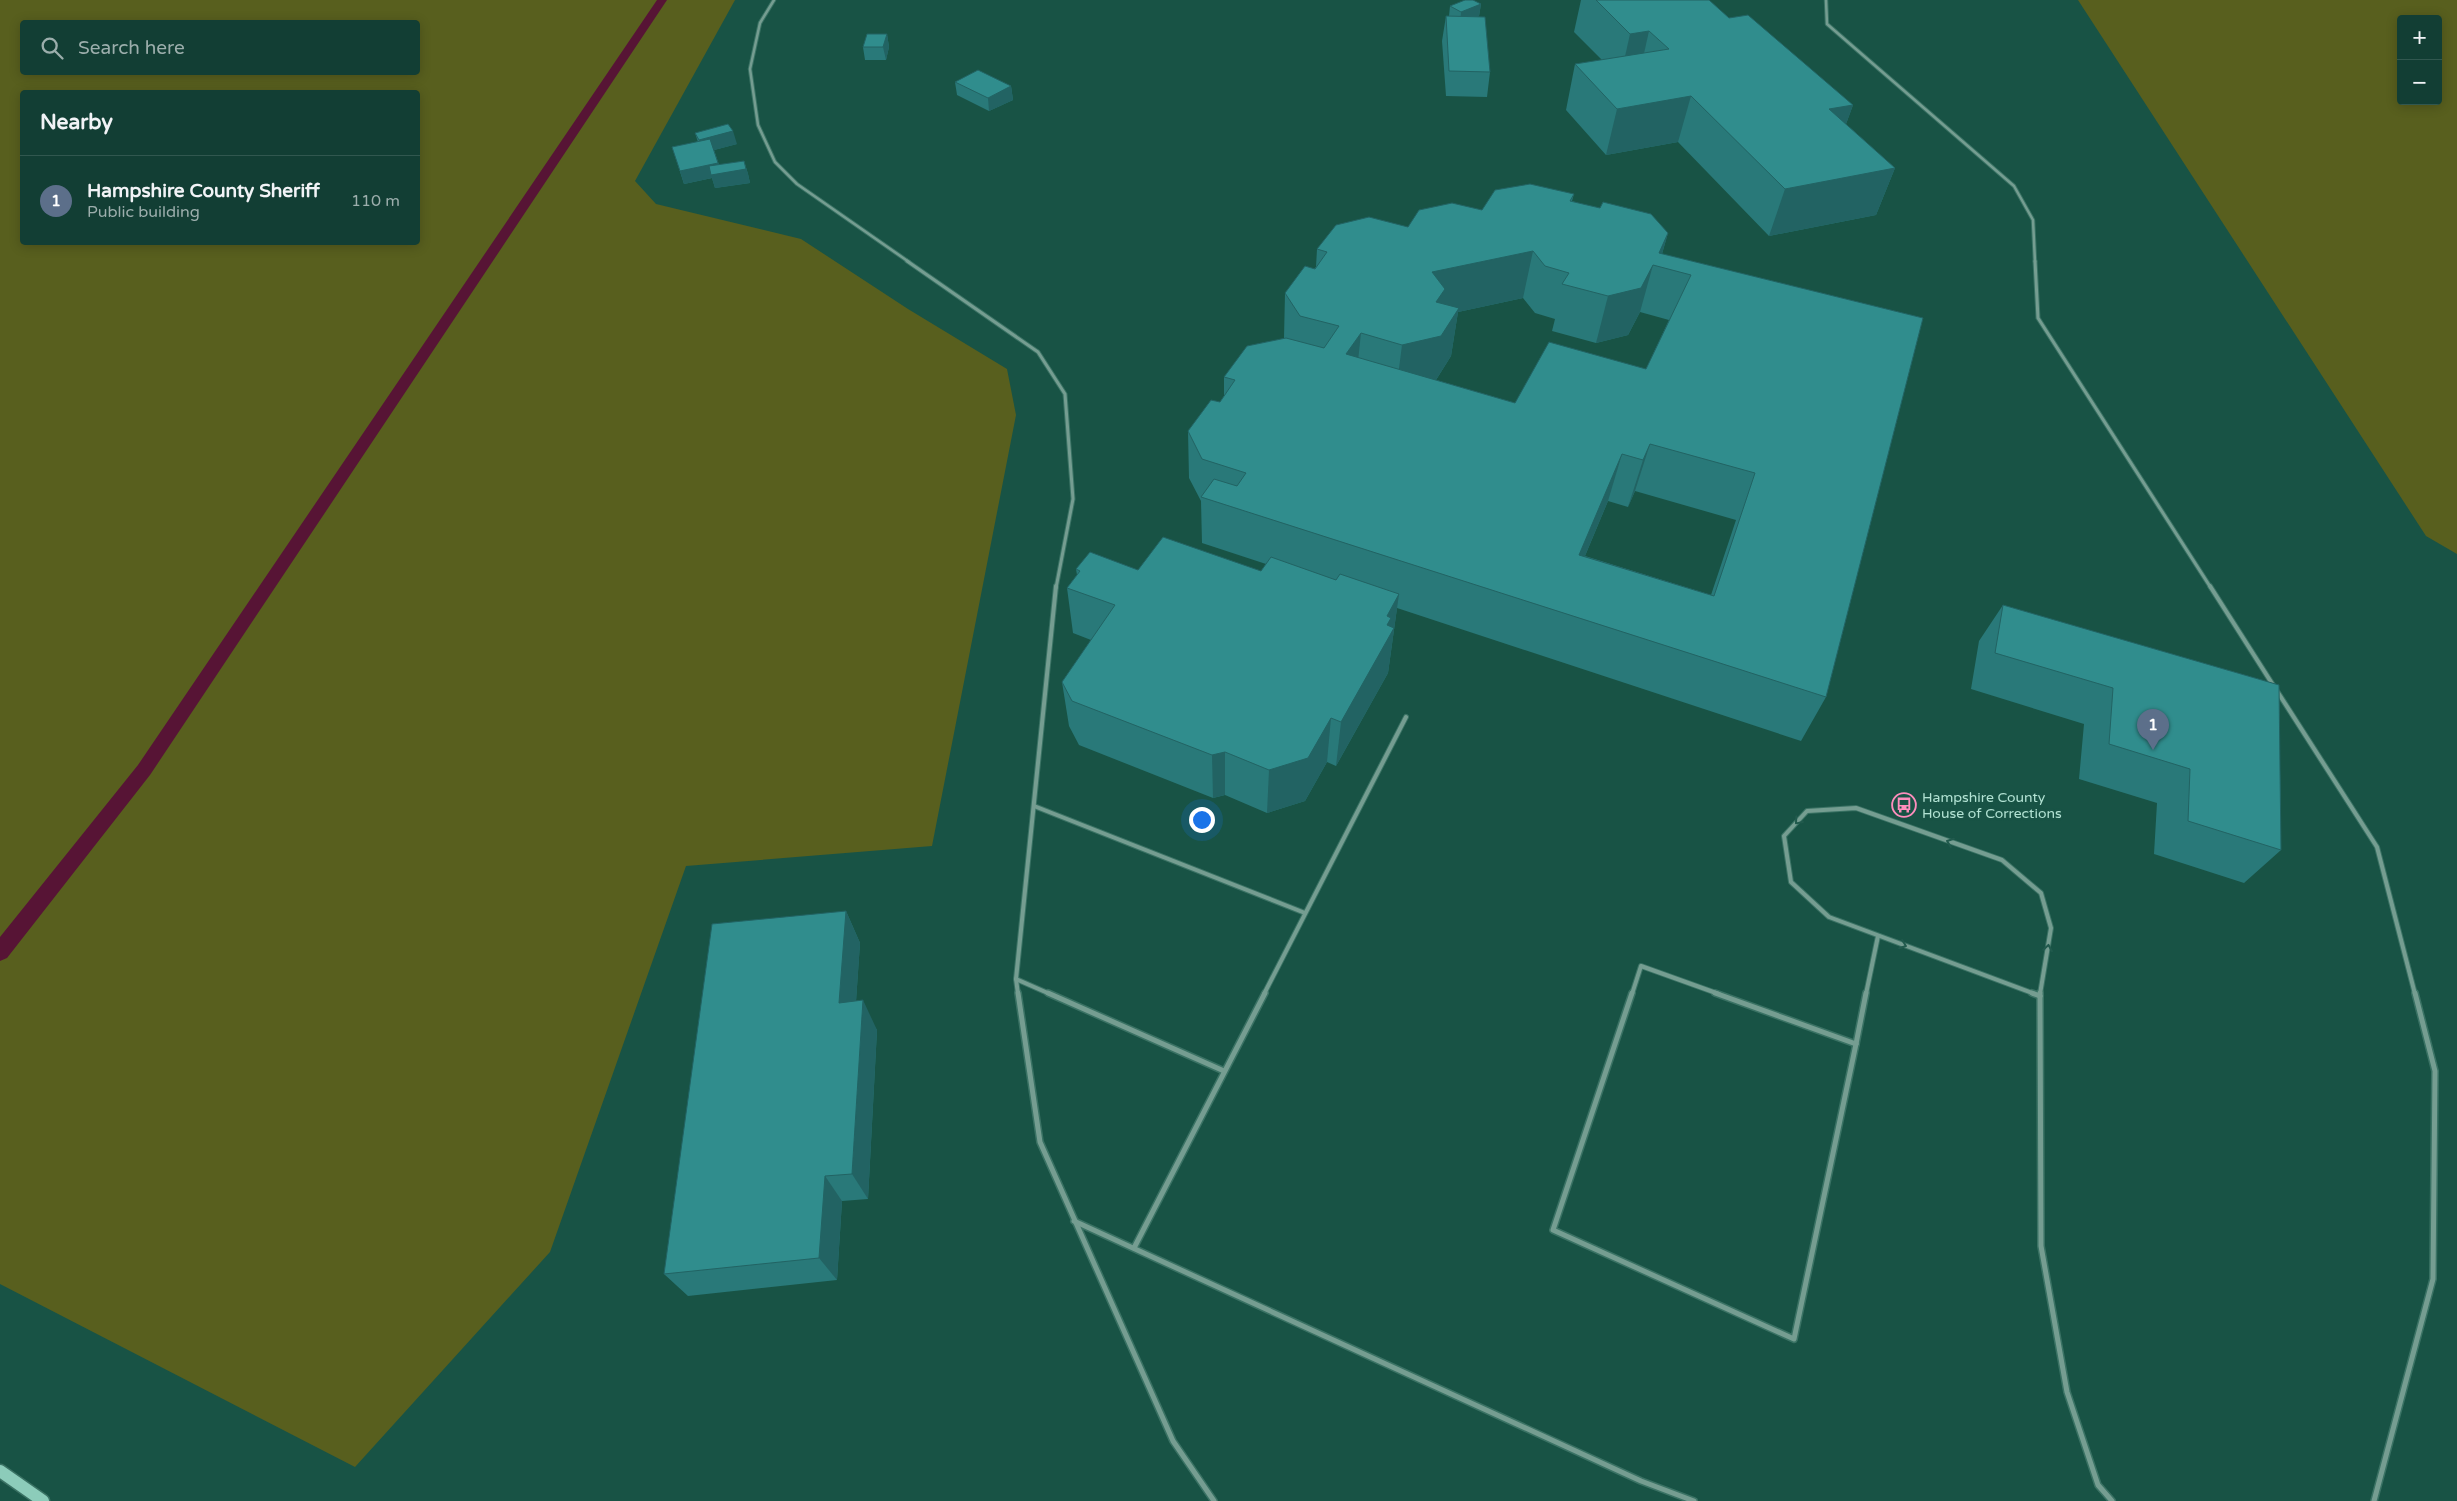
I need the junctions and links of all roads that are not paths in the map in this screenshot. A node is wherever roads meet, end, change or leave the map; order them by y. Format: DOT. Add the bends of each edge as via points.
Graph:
graph roads {
  1 [pos="774,0"];
  2 [pos="1826,0"];
  3 [pos="1406,717"];
  4 [pos="1034,806"];
  5 [pos="1305,913"];
  6 [pos="1878,936"];
  7 [pos="1016,980"];
  8 [pos="2040,996"];
  9 [pos="1856,1044"];
  10 [pos="1224,1071"];
  11 [pos="1074,1221"];
  12 [pos="1134,1248"];
  13 [pos="0,1471"];
  14 [pos="43,1501"];
  15 [pos="1214,1501"];
  16 [pos="1694,1501"];
  17 [pos="2112,1501"];
  18 [pos="2374,1501"];
  1 -- 4 [label="lane" via="760,23 750,69 758,125 775,162 797,184 1038,352 1065,394 1073,499 1058,570"];
  2 -- 18 [label="lane" via="1827,24 2014,186 2033,220 2038,318 2377,847 2435,1071 2433,1280"];
  3 -- 5 [label="lane"];
  4 -- 5 [label="lane"];
  4 -- 7 [label="lane"];
  5 -- 10 [label="lane"];
  6 -- 8 [label="lane, one-way"];
  8 -- 6 [label="lane, one-way" via="2051,928 2041,894 2002,860 1856,808 1807,811 1784,836 1791,882 1829,917"];
  6 -- 9 [label="lane"];
  7 -- 10 [label="lane"];
  7 -- 11 [label="lane" via="1040,1142"];
  8 -- 17 [label="lane" via="2041,1246 2067,1392 2098,1485"];
  9 -- 9 [label="lane" via="1794,1339 1553,1230 1641,966"];
  10 -- 12 [label="lane"];
  11 -- 12 [label="lane"];
  11 -- 15 [label="lane" via="1173,1441"];
  12 -- 16 [label="lane" via="1641,1481"];
  13 -- 14 [label="main road"];
}
